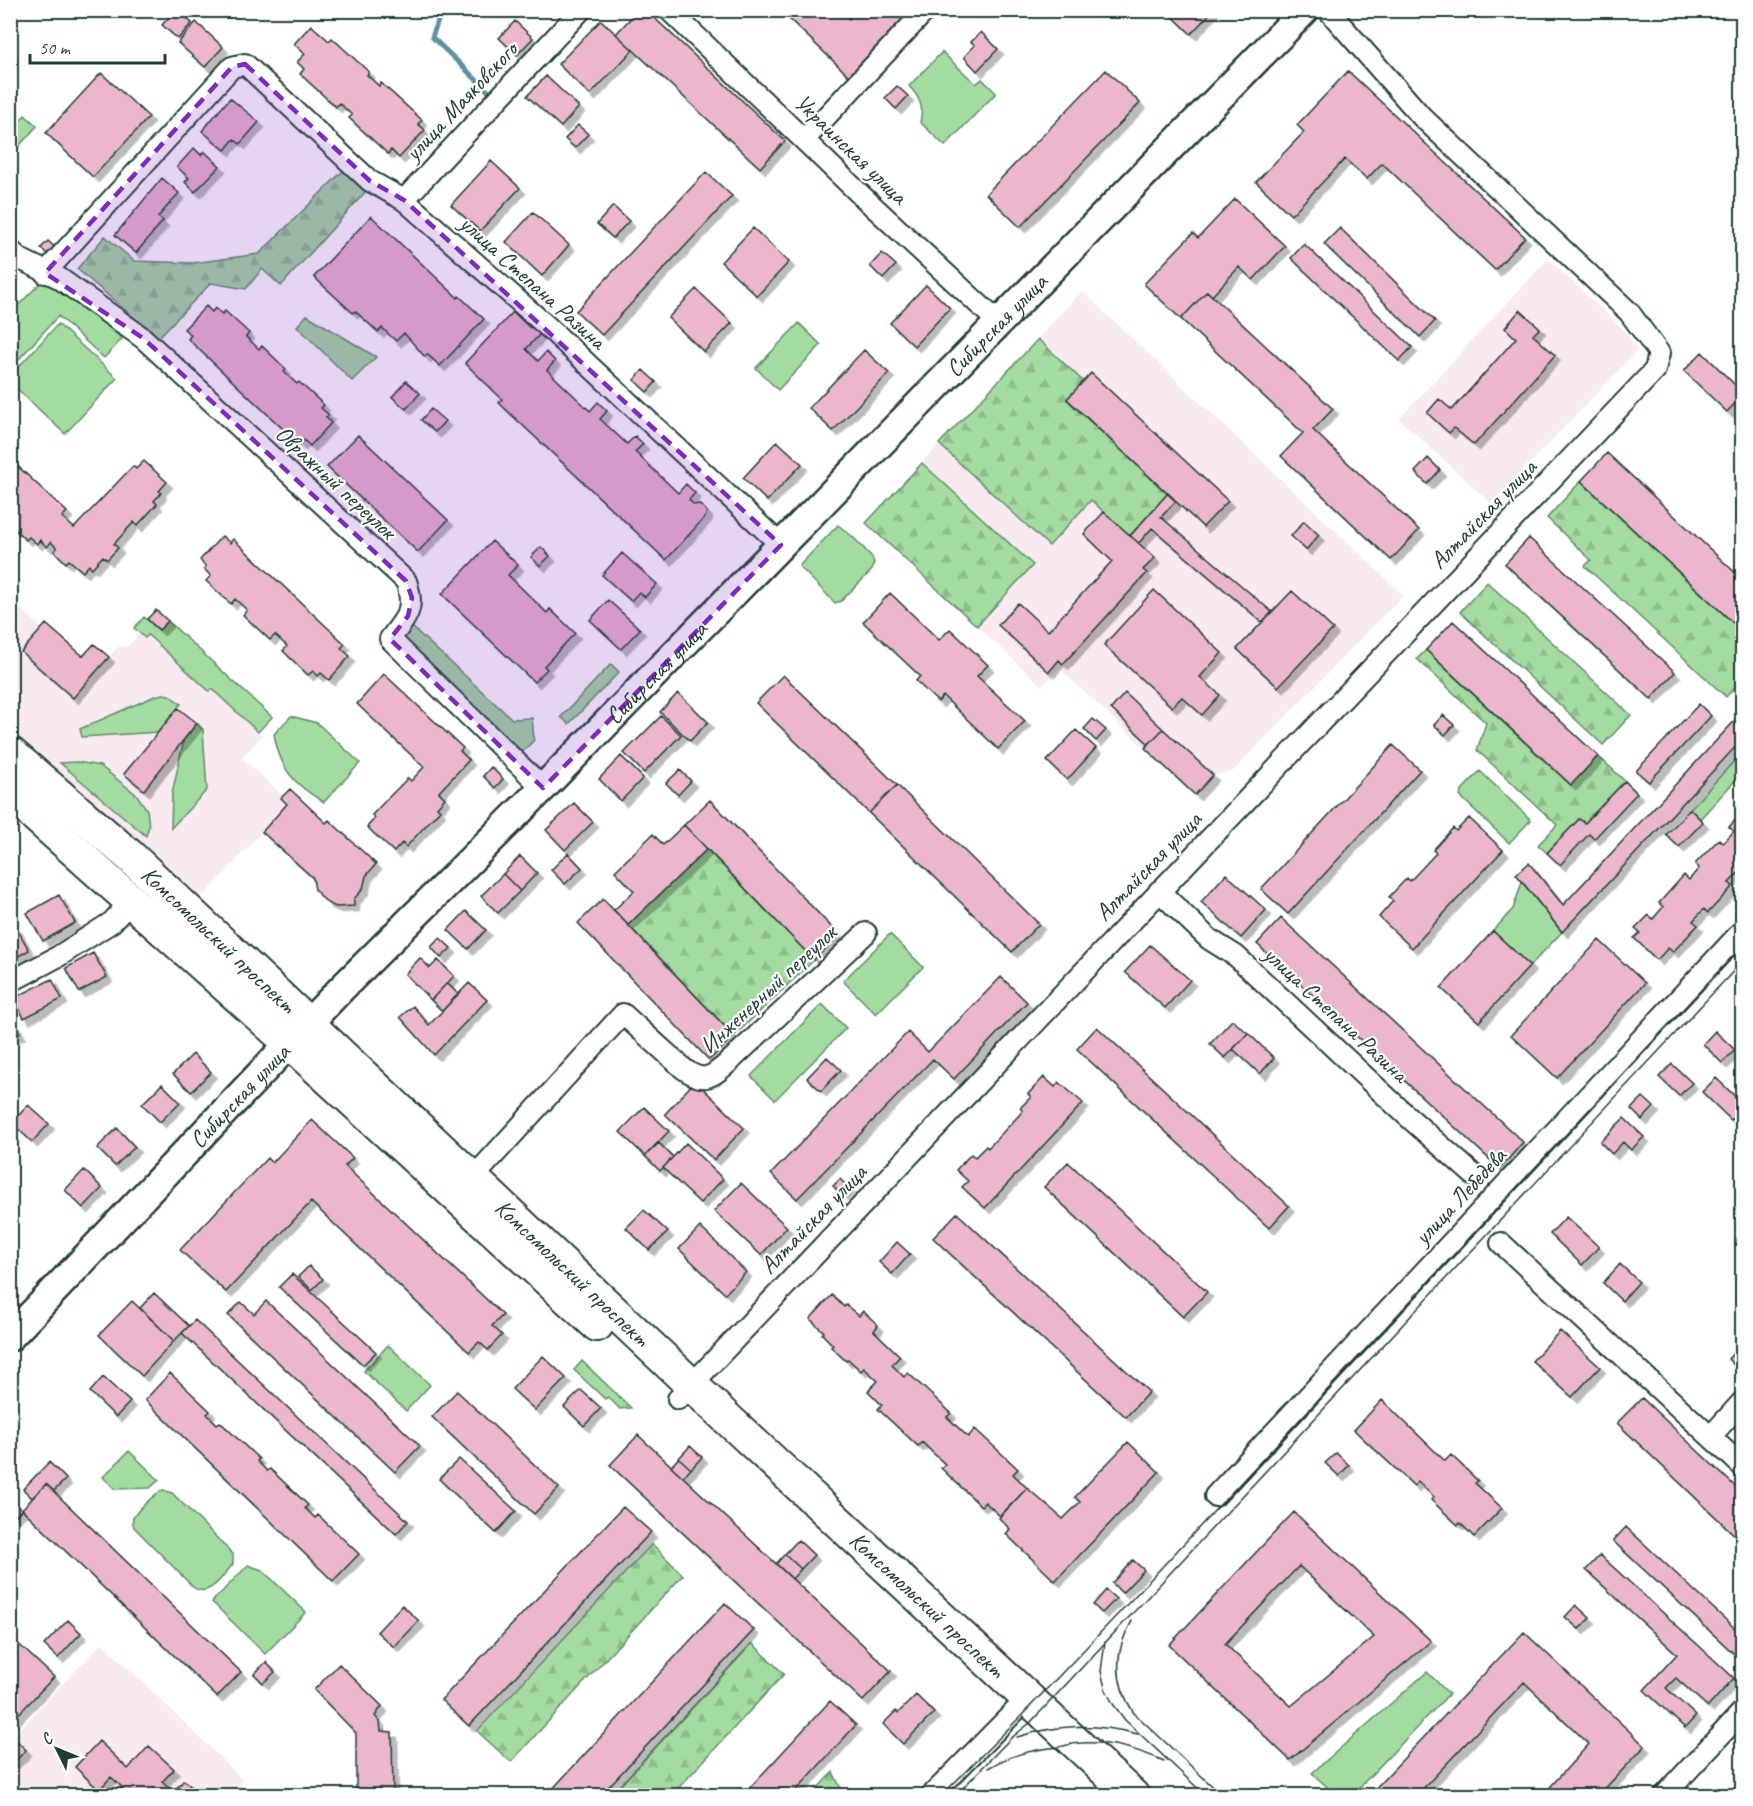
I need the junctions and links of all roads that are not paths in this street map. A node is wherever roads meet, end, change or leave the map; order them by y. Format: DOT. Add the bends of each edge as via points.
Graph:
graph roads {
  1 [pos="580,10"];
  2 [pos="669,10"];
  3 [pos="926,10"];
  4 [pos="1305,10"];
  5 [pos="1328,10"];
  6 [pos="804,140"];
  7 [pos="404,200"];
  8 [pos="10,250"];
  9 [pos="45,273"];
  10 [pos="999,322"];
  11 [pos="781,545"];
  12 [pos="10,753"];
  13 [pos="543,788"];
  14 [pos="10,793"];
  15 [pos="1159,891"];
  16 [pos="131,901"];
  17 [pos="1743,931"];
  18 [pos="867,933"];
  19 [pos="10,982"];
  20 [pos="300,1034"];
  21 [pos="1476,1177"];
  22 [pos="473,1178"];
  23 [pos="1501,1243"];
  24 [pos="10,1337"];
  25 [pos="685,1392"];
  26 [pos="1743,1402"];
  27 [pos="1711,1436"];
  28 [pos="1743,1466"];
  29 [pos="1215,1496"];
  30 [pos="1016,1710"];
  31 [pos="1743,1712"];
  32 [pos="931,1796"];
  33 [pos="1108,1796"];
  34 [pos="1133,1796"];
  35 [pos="1664,1796"];
  1 -- 7 [label="street, улица Маяковского"];
  2 -- 6 [label="street, Украинская улица"];
  3 -- 6 [label="street"];
  4 -- 10 [label="main road, Сибирская улица"];
  5 -- 15 [label="street, Алтайская улица" via="1422,117 1629,312 1659,353 1655,370"];
  6 -- 10 [label="street, Украинская улица"];
  7 -- 9 [label="street, улица Степана Разина" via="370,181 244,64 232,67"];
  7 -- 11 [label="street, улица Степана Разина" via="548,327"];
  8 -- 9 [label="street, Овражный переулок"];
  9 -- 13 [label="street, Овражный переулок" via="59,278 143,338 406,581 412,598 408,616 390,639"];
  10 -- 11 [label="main road, Сибирская улица"];
  11 -- 13 [label="main road, Сибирская улица"];
  12 -- 20 [label="main road, Комсомольский проспект" via="131,857"];
  13 -- 20 [label="main road, Сибирская улица"];
  14 -- 16 [label="main road, Комсомольский проспект"];
  15 -- 21 [label="street, улица Степана Разина" via="1209,939 1236,956"];
  15 -- 25 [label="street, Алтайская улица"];
  16 -- 19 [label="street" via="112,922"];
  16 -- 20 [label="main road, Комсомольский проспект"];
  17 -- 29 [label="street, улица Лебедева"];
  18 -- 22 [label="street, Инженерный переулок" via="718,1072 704,1079 684,1069 623,1014"];
  20 -- 22 [label="main road, Комсомольский проспект"];
  20 -- 24 [label="main road, Сибирская улица"];
  20 -- 25 [label="main road, Комсомольский проспект"];
  22 -- 25 [label="main road, Комсомольский проспект"];
  23 -- 27 [label="street"];
  25 -- 30 [label="main road, Комсомольский проспект"];
  25 -- 34 [label="main road, Комсомольский проспект"];
  26 -- 27 [label="street"];
  27 -- 28 [label="street"];
  30 -- 32 [label="street"];
  30 -- 33 [label="main road, Комсомольский проспект"];
  31 -- 35 [label="street"];
}
